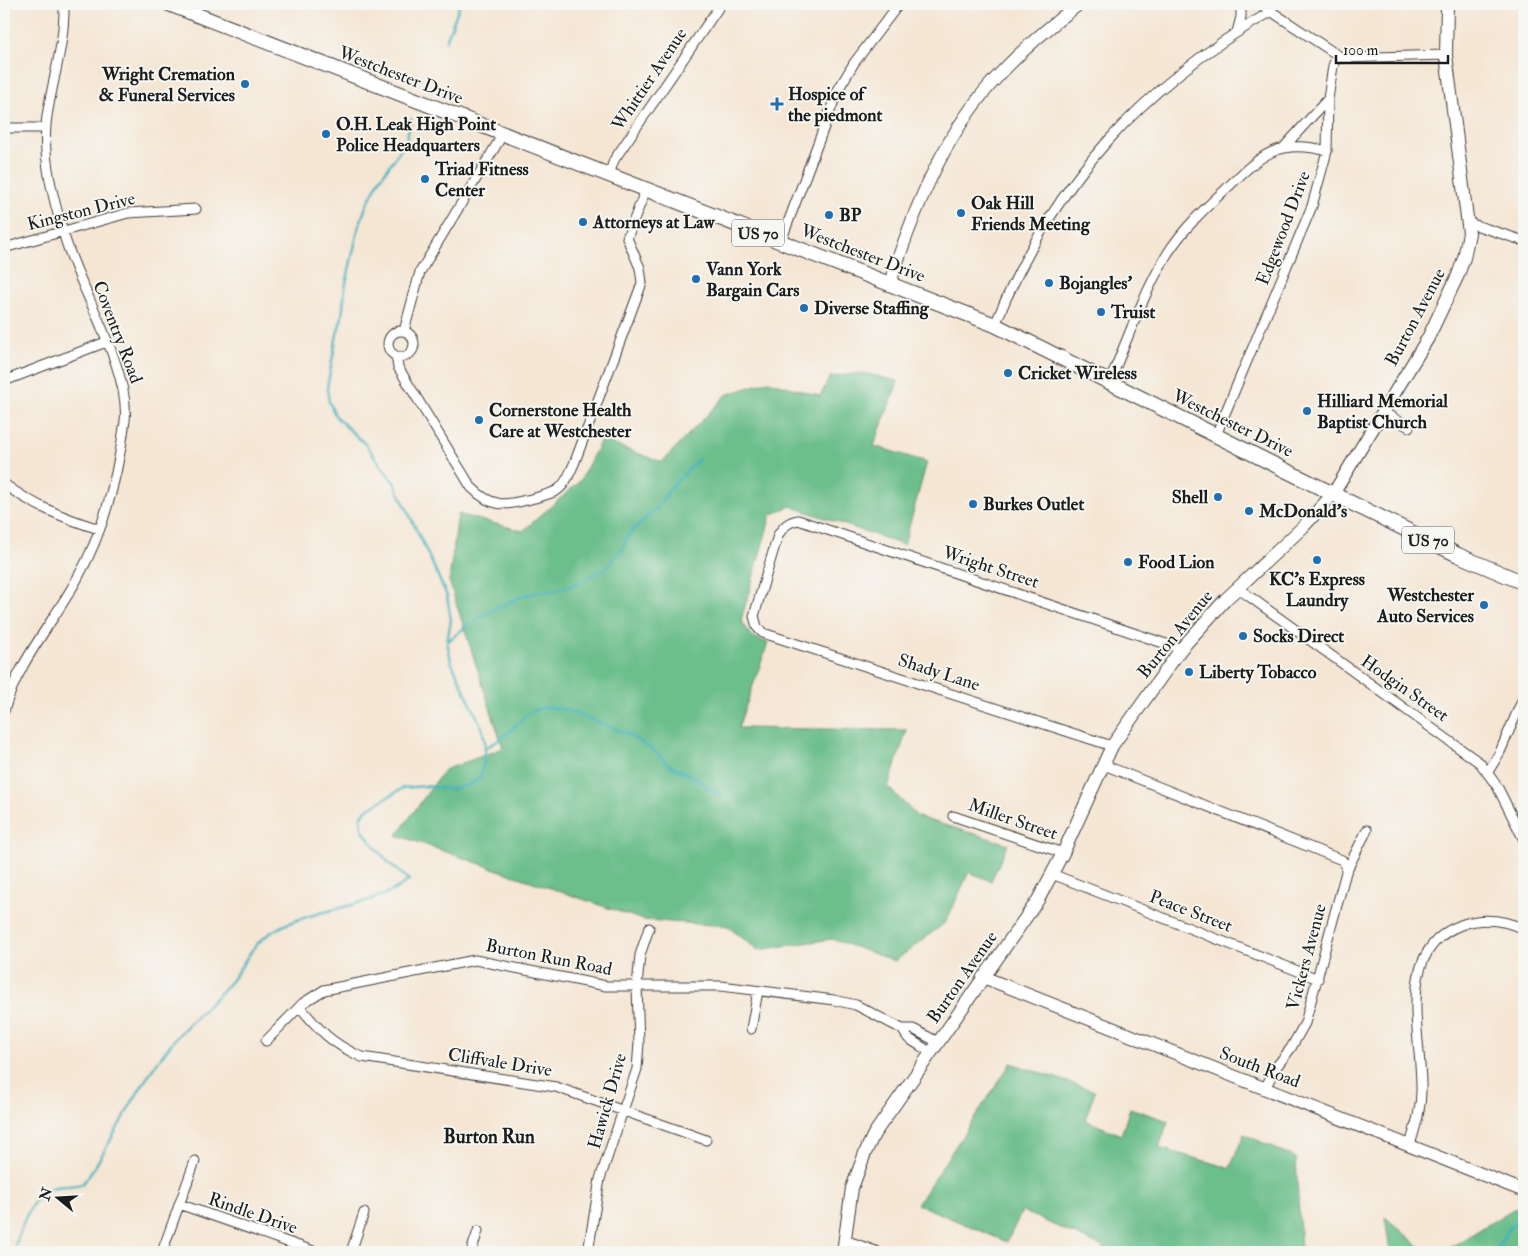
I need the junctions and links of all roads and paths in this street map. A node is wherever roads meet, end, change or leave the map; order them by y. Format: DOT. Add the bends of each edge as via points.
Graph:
graph roads {
  1 [pos="64,4"];
  2 [pos="169,4"];
  3 [pos="721,4"];
  4 [pos="899,4"];
  5 [pos="1079,4"];
  6 [pos="1241,4"];
  7 [pos="1260,4"];
  8 [pos="1447,4"];
  9 [pos="1272,11"];
  10 [pos="1237,32"];
  11 [pos="1446,55"];
  12 [pos="1337,56"];
  13 [pos="1328,99"];
  14 [pos="4,128"];
  15 [pos="46,128"];
  16 [pos="503,134"];
  17 [pos="1285,146"];
  18 [pos="1327,151"];
  19 [pos="609,175"];
  20 [pos="646,189"];
  21 [pos="196,209"];
  22 [pos="1469,223"];
  23 [pos="63,230"];
  24 [pos="780,241"];
  25 [pos="1524,242"];
  26 [pos="4,248"];
  27 [pos="890,283"];
  28 [pos="995,324"];
  29 [pos="404,331"];
  30 [pos="106,342"];
  31 [pos="396,356"];
  32 [pos="4,381"];
  33 [pos="1110,382"];
  34 [pos="1382,412"];
  35 [pos="1409,427"];
  36 [pos="1216,435"];
  37 [pos="4,484"];
  38 [pos="1333,494"];
  39 [pos="99,529"];
  40 [pos="1524,584"];
  41 [pos="1239,588"];
  42 [pos="757,627"];
  43 [pos="1181,649"];
  44 [pos="1524,696"];
  45 [pos="4,711"];
  46 [pos="1112,746"];
  47 [pos="1104,765"];
  48 [pos="1488,772"];
  49 [pos="953,816"];
  50 [pos="1368,830"];
  51 [pos="1524,840"];
  52 [pos="1063,853"];
  53 [pos="1346,872"];
  54 [pos="1052,874"];
  55 [pos="649,928"];
  56 [pos="1524,929"];
  57 [pos="983,977"];
  58 [pos="1318,979"];
  59 [pos="637,986"];
  60 [pos="758,991"];
  61 [pos="300,1006"];
  62 [pos="751,1029"];
  63 [pos="902,1029"];
  64 [pos="266,1041"];
  65 [pos="934,1047"];
  66 [pos="1265,1088"];
  67 [pos="624,1111"];
  68 [pos="706,1140"];
  69 [pos="1410,1145"];
  70 [pos="195,1161"];
  71 [pos="1524,1190"];
  72 [pos="179,1204"];
  73 [pos="364,1213"];
  74 [pos="478,1231"];
  75 [pos="844,1246"];
  76 [pos="162,1252"];
  77 [pos="316,1252"];
  78 [pos="351,1252"];
  79 [pos="470,1252"];
  80 [pos="588,1252"];
  81 [pos="878,1252"];
  1 -- 15 [label="street, Coventry Road" via="62,44"];
  2 -- 16 [label="main road, Westchester Drive / US 70"];
  3 -- 19 [label="street, Whittier Avenue" via="614,160"];
  4 -- 24 [label="street" via="854,63 838,90"];
  5 -- 27 [label="street" via="1018,55 988,87 952,138 909,224"];
  6 -- 10 [label="street"];
  7 -- 9 [label="street"];
  8 -- 11 [label="street, Burton Avenue"];
  9 -- 10 [label="street"];
  9 -- 12 [label="street"];
  10 -- 28 [label="street" via="1149,97 1095,154 1066,191 1036,240"];
  11 -- 12 [label="street"];
  11 -- 22 [label="street, Burton Avenue"];
  12 -- 13 [label="street, Edgewood Drive"];
  13 -- 17 [label="street"];
  13 -- 18 [label="street, Edgewood Drive"];
  14 -- 15 [label="street"];
  15 -- 23 [label="street, Coventry Road" via="49,170"];
  16 -- 19 [label="main road, Westchester Drive / US 70"];
  16 -- 29 [label="street" via="420,272"];
  17 -- 18 [label="street" via="1308,146"];
  17 -- 33 [label="street" via="1255,162 1202,210 1166,255 1148,289"];
  18 -- 36 [label="street, Edgewood Drive" via="1301,234"];
  19 -- 20 [label="main road, Westchester Drive / US 70"];
  20 -- 24 [label="main road, Westchester Drive / US 70"];
  20 -- 31 [label="street" via="627,238 640,268 642,283 574,464 559,489 506,505 491,503 481,497 471,487 408,386"];
  21 -- 23 [label="street, Kingston Drive" via="128,213"];
  22 -- 25 [label="street"];
  22 -- 34 [label="street, Burton Avenue" via="1458,275 1428,338"];
  23 -- 26 [label="street, Kingston Drive"];
  23 -- 30 [label="street, Coventry Road"];
  24 -- 27 [label="main road, Westchester Drive / US 70"];
  27 -- 28 [label="main road, Westchester Drive / US 70"];
  28 -- 33 [label="main road, Westchester Drive / US 70"];
  29 -- 31 [label="street" via="392,334 388,342"];
  29 -- 31 [label="street" via="411,336 413,348 408,355"];
  30 -- 32 [label="street"];
  30 -- 39 [label="street, Coventry Road" via="122,382 125,419 117,464"];
  33 -- 36 [label="main road, Westchester Drive / US 70"];
  34 -- 35 [label="street"];
  34 -- 38 [label="street, Burton Avenue"];
  36 -- 38 [label="main road, Westchester Drive / US 70"];
  37 -- 39 [label="street" via="50,513"];
  38 -- 40 [label="main road, Westchester Drive / US 70"];
  38 -- 41 [label="street, Burton Avenue"];
  39 -- 45 [label="street, Coventry Road" via="78,578 14,683"];
  41 -- 43 [label="street, Burton Avenue"];
  41 -- 48 [label="street, Hodgin Street" via="1468,753"];
  42 -- 43 [label="street, Wright Street" via="754,616 778,535 789,522 798,520"];
  42 -- 46 [label="street, Shady Lane" via="763,633"];
  43 -- 46 [label="street, Burton Avenue"];
  44 -- 48 [label="street"];
  46 -- 47 [label="street, Burton Avenue"];
  47 -- 52 [label="street, Burton Avenue"];
  47 -- 53 [label="street" via="1342,860"];
  48 -- 51 [label="street, Hodgin Street"];
  49 -- 52 [label="street, Miller Street"];
  50 -- 53 [label="street, Vickers Avenue"];
  52 -- 54 [label="street, Burton Avenue"];
  53 -- 58 [label="street, Vickers Avenue"];
  54 -- 57 [label="street, Burton Avenue" via="1038,900"];
  54 -- 58 [label="street, Peace Street"];
  55 -- 59 [label="street, Hawick Drive" via="640,955"];
  56 -- 69 [label="street" via="1499,921 1470,922 1445,932 1426,958 1419,974 1415,1020 1421,1103"];
  57 -- 65 [label="street, Burton Avenue"];
  57 -- 66 [label="street, South Road"];
  58 -- 66 [label="street, Vickers Avenue" via="1305,1023"];
  59 -- 60 [label="street, Burton Run Road" via="721,986"];
  59 -- 61 [label="street, Burton Run Road" via="598,985 475,960 324,990"];
  59 -- 67 [label="street, Hawick Drive" via="637,1069"];
  60 -- 62 [label="street"];
  60 -- 63 [label="street, Burton Run Road" via="856,1005"];
  61 -- 64 [label="street, Burton Run Road"];
  61 -- 67 [label="street, Cliffvale Drive" via="320,1032 362,1057 556,1087"];
  63 -- 65 [label="street, Burton Run Road" via="908,1038"];
  63 -- 65 [label="street, Burton Run Road" via="913,1029"];
  65 -- 75 [label="street, Burton Avenue" via="878,1128 865,1153 851,1194"];
  66 -- 69 [label="street, South Road"];
  67 -- 68 [label="street, Cliffvale Drive"];
  67 -- 80 [label="street, Hawick Drive" via="600,1179"];
  69 -- 71 [label="street, South Road"];
  70 -- 72 [label="street"];
  72 -- 76 [label="street"];
  72 -- 77 [label="street, Rindle Drive"];
  73 -- 78 [label="street"];
  74 -- 79 [label="street"];
  75 -- 81 [label="street"];
}
